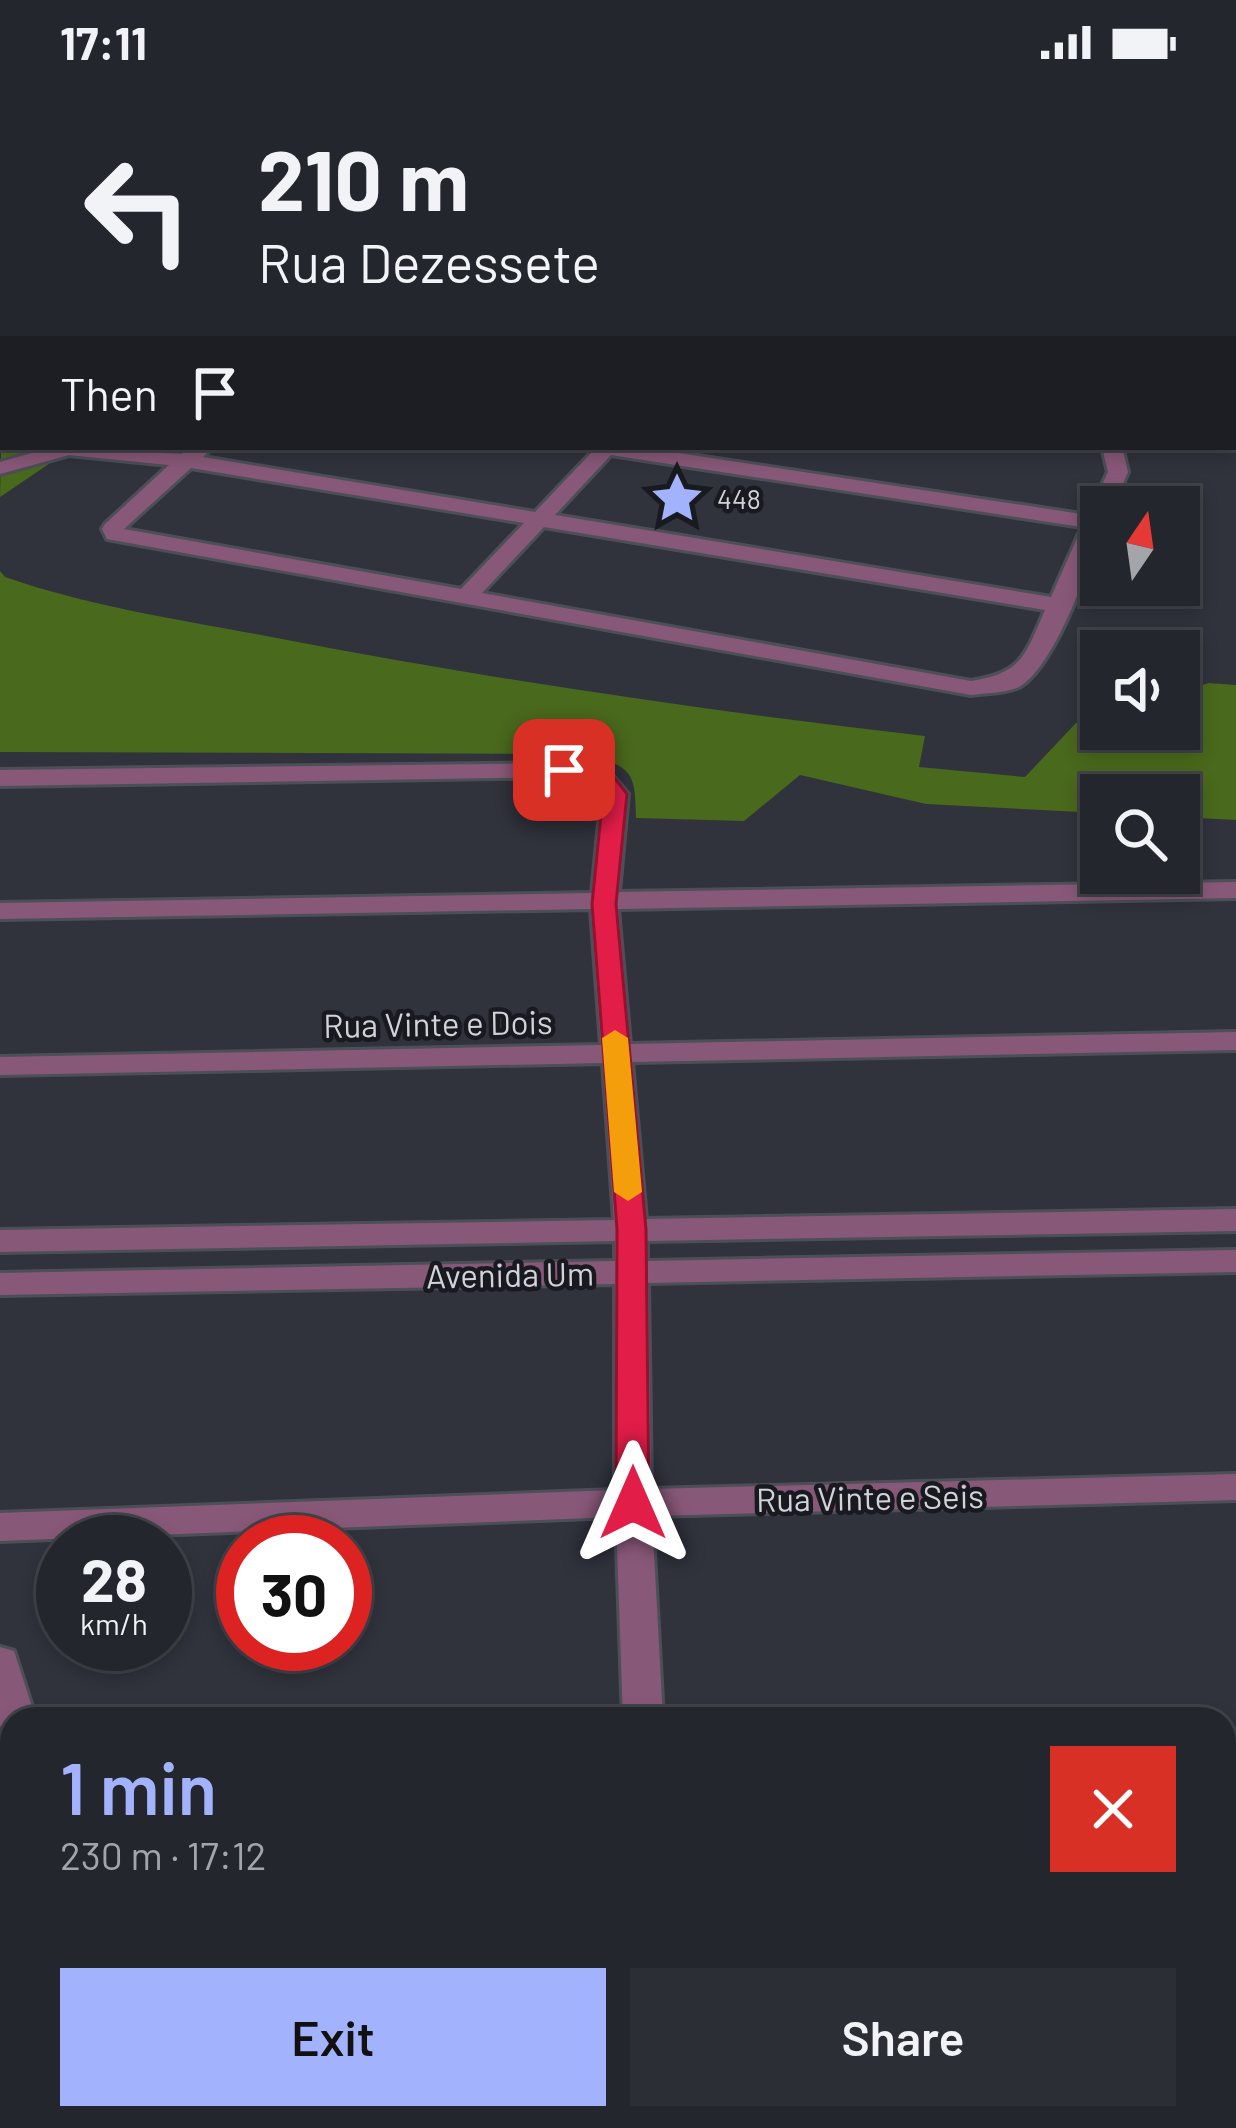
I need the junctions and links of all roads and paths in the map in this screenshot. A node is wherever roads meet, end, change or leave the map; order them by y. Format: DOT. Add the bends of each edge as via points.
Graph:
graph roads {
  1 [pos="62,450"];
  2 [pos="111,450"];
  3 [pos="605,450"];
  4 [pos="622,450"];
  5 [pos="1113,450"];
  6 [pos="195,454"];
  7 [pos="0,468"];
  8 [pos="1112,486"];
  9 [pos="1080,510"];
  10 [pos="539,520"];
  11 [pos="1080,555"];
  12 [pos="465,598"];
  13 [pos="1057,605"];
  14 [pos="0,778"];
  15 [pos="1236,890"];
  16 [pos="604,904"];
  17 [pos="0,911"];
  18 [pos="1236,1040"];
  19 [pos="617,1057"];
  20 [pos="0,1066"];
  21 [pos="1236,1220"];
  22 [pos="631,1229"];
  23 [pos="0,1241"];
  24 [pos="1236,1261"];
  25 [pos="632,1271"];
  26 [pos="0,1284"];
  27 [pos="1236,1487"];
  28 [pos="633,1503"];
  29 [pos="0,1527"];
  30 [pos="0,1662"];
  31 [pos="13,1707"];
  32 [pos="642,1707"];
  1 -- 7 [label="street"];
  2 -- 6 [label="street"];
  3 -- 10 [label="street"];
  4 -- 9 [label="street"];
  5 -- 8 [label="street" via="1118,472"];
  6 -- 10 [label="street"];
  6 -- 12 [label="street" via="113,529 122,537"];
  10 -- 12 [label="street"];
  10 -- 13 [label="street"];
  11 -- 13 [label="street"];
  12 -- 13 [label="street" via="970,688 1022,675"];
  14 -- 16 [label="street" via="564,770 602,777 615,794"];
  15 -- 16 [label="street"];
  16 -- 17 [label="street"];
  16 -- 19 [label="street"];
  18 -- 19 [label="street, Rua Vinte e Dois"];
  19 -- 20 [label="street, Rua Vinte e Dois"];
  19 -- 22 [label="street"];
  21 -- 22 [label="street, Avenida Um"];
  22 -- 23 [label="street, Avenida Um"];
  22 -- 25 [label="street"];
  24 -- 25 [label="street, Avenida Um"];
  25 -- 26 [label="street, Avenida Um"];
  25 -- 28 [label="street"];
  27 -- 28 [label="street, Rua Vinte e Seis"];
  28 -- 29 [label="street, Rua Vinte e Seis"];
  28 -- 32 [label="street"];
  30 -- 31 [label="street"];
}
